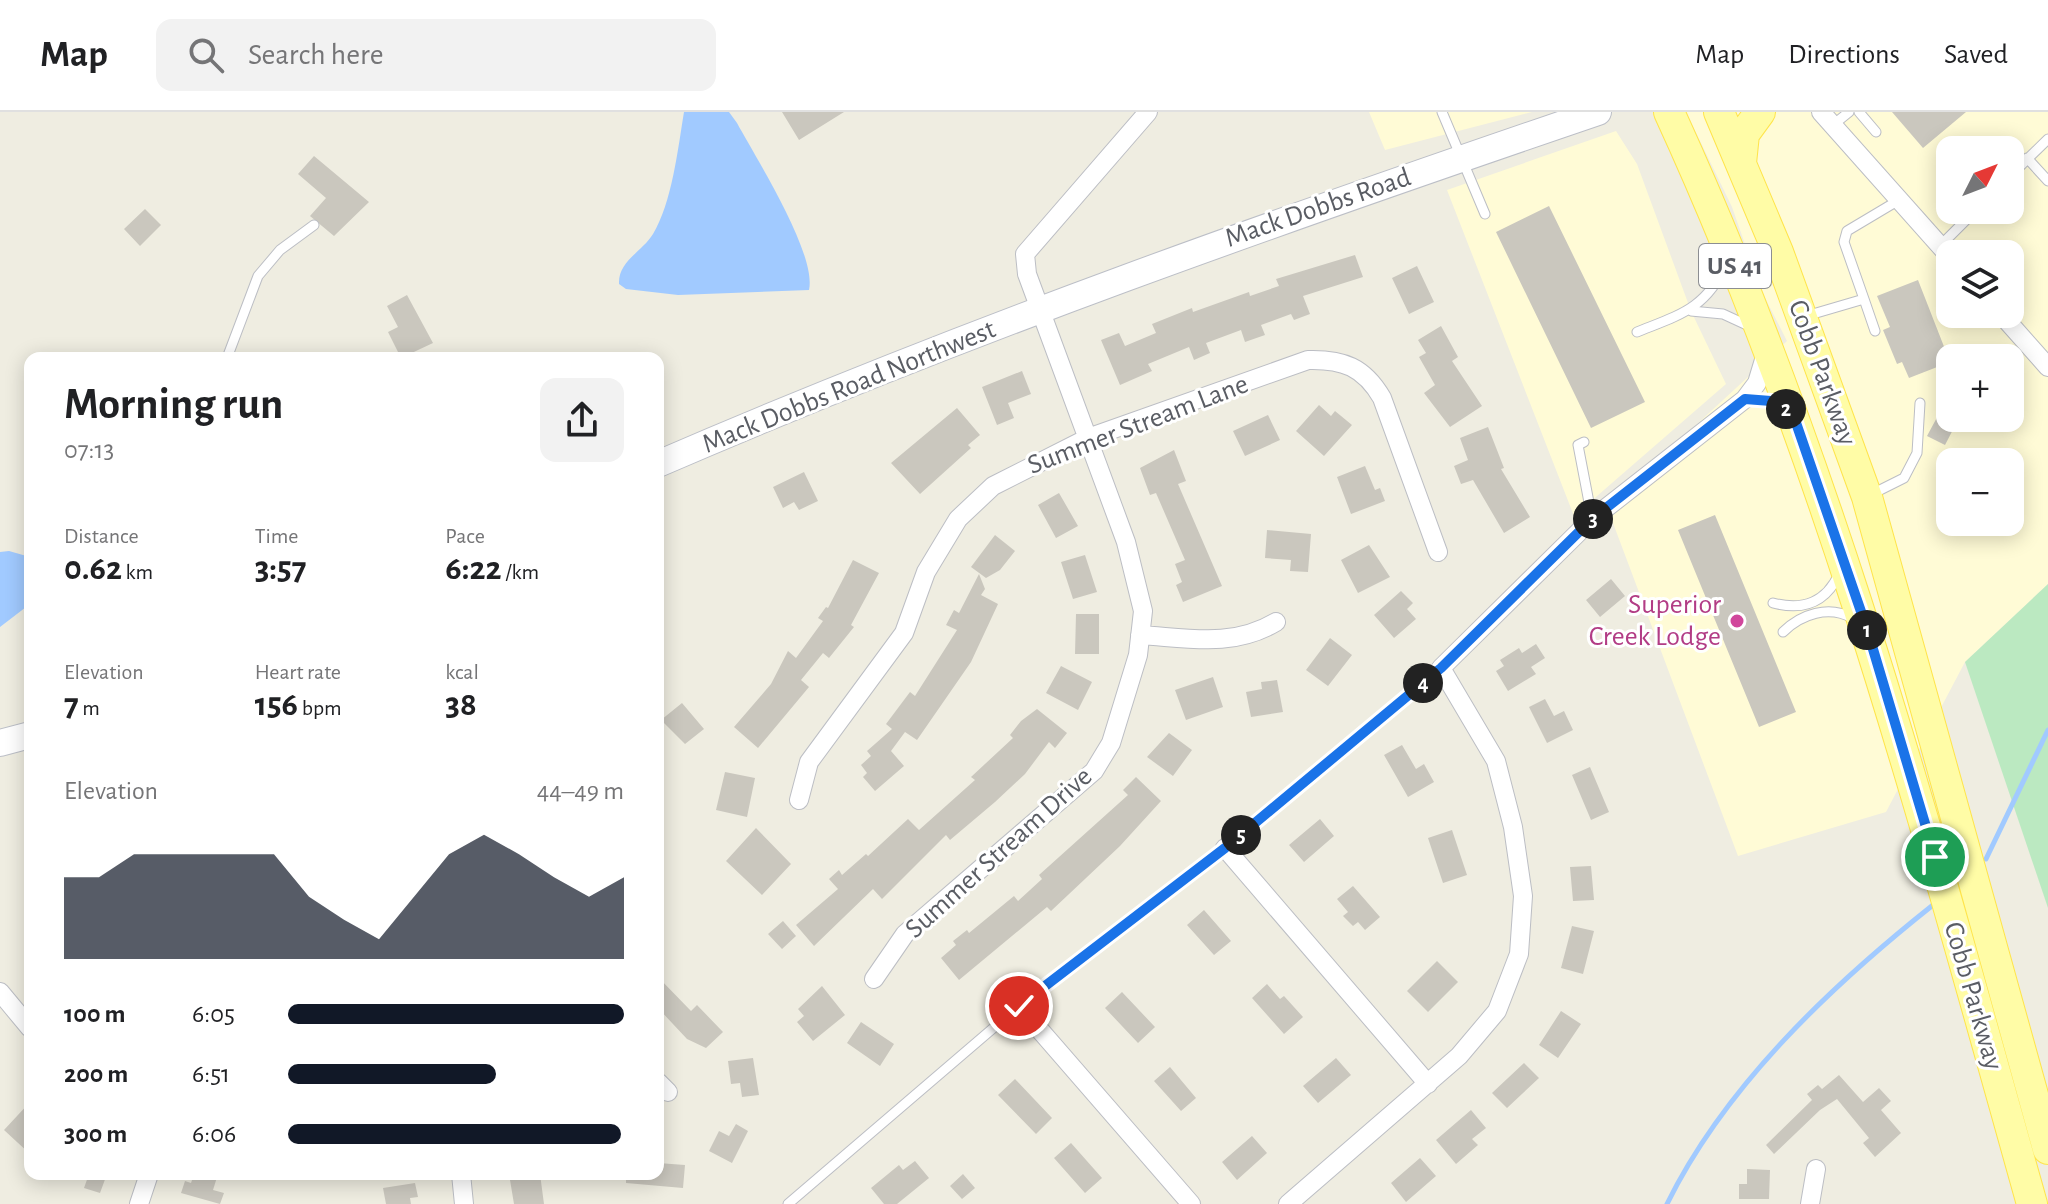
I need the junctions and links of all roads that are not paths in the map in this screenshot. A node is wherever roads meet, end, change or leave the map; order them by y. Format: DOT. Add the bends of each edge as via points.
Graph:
graph roads {
  1 [pos="1148,112"];
  2 [pos="1442,112"];
  3 [pos="1598,112"];
  4 [pos="1669,112"];
  5 [pos="1719,112"];
  6 [pos="1760,112"];
  7 [pos="1849,112"];
  8 [pos="1859,112"];
  9 [pos="1827,119"];
  10 [pos="1876,132"];
  11 [pos="2048,139"];
  12 [pos="1461,158"];
  13 [pos="2027,158"];
  14 [pos="2024,161"];
  15 [pos="1741,163"];
  16 [pos="2048,181"];
  17 [pos="1899,199"];
  18 [pos="1485,214"];
  19 [pos="314,225"];
  20 [pos="1936,242"];
  21 [pos="1730,253"];
  22 [pos="1864,299"];
  23 [pos="1040,311"];
  24 [pos="1691,311"];
  25 [pos="1802,317"];
  26 [pos="2013,328"];
  27 [pos="1875,331"];
  28 [pos="1637,332"];
  29 [pos="1764,341"];
  30 [pos="229,352"];
  31 [pos="2048,367"];
  32 [pos="1745,399"];
  33 [pos="1920,403"];
  34 [pos="1793,414"];
  35 [pos="1088,438"];
  36 [pos="1584,442"];
  37 [pos="664,462"];
  38 [pos="1867,497"];
  39 [pos="1592,519"];
  40 [pos="1438,552"];
  41 [pos="1844,559"];
  42 [pos="1773,603"];
  43 [pos="1276,622"];
  44 [pos="1867,629"];
  45 [pos="1783,632"];
  46 [pos="1140,635"];
  47 [pos="1441,668"];
  48 [pos="24,737"];
  49 [pos="0,743"];
  50 [pos="799,800"];
  51 [pos="1225,848"];
  52 [pos="874,979"];
  53 [pos="0,992"];
  54 [pos="1019,1006"];
  55 [pos="24,1021"];
  56 [pos="1428,1084"];
  57 [pos="2048,1149"];
  58 [pos="1816,1169"];
  59 [pos="147,1180"];
  60 [pos="462,1180"];
  61 [pos="139,1204"];
  62 [pos="464,1204"];
  63 [pos="788,1204"];
  64 [pos="1191,1204"];
  65 [pos="1288,1204"];
  66 [pos="1810,1204"];
  67 [pos="2032,1204"];
  1 -- 23 [label="street, Summer Stream Drive" via="1029,246 1027,274"];
  2 -- 12 [label="lane"];
  3 -- 12 [label="street, Mack Dobbs Road"];
  4 -- 21 [label="main road, Cobb Parkway / US 41"];
  5 -- 15 [label="main road, Cobb Parkway / US 41"];
  6 -- 15 [label="main road" via="1744,134"];
  7 -- 9 [label="lane"];
  8 -- 10 [label="lane"];
  9 -- 17 [label="street"];
  11 -- 13 [label="lane"];
  12 -- 18 [label="lane"];
  12 -- 23 [label="street, Mack Dobbs Road"];
  13 -- 14 [label="lane"];
  13 -- 16 [label="lane"];
  15 -- 25 [label="main road, Cobb Parkway / US 41"];
  17 -- 20 [label="street"];
  17 -- 22 [label="lane" via="1847,231 1844,242"];
  19 -- 30 [label="lane" via="280,250 258,276"];
  21 -- 24 [label="lane" via="1710,292"];
  21 -- 29 [label="main road, Cobb Parkway / US 41"];
  22 -- 25 [label="lane"];
  22 -- 27 [label="lane"];
  23 -- 35 [label="street, Summer Stream Drive"];
  23 -- 37 [label="street, Mack Dobbs Road Northwest"];
  24 -- 28 [label="lane"];
  24 -- 29 [label="lane" via="1723,314"];
  25 -- 38 [label="main road, Cobb Parkway / US 41"];
  26 -- 31 [label="street"];
  29 -- 32 [label="street" via="1757,383"];
  29 -- 34 [label="main road, Cobb Parkway / US 41"];
  32 -- 34 [label="street" via="1771,401"];
  32 -- 39 [label="street"];
  33 -- 38 [label="lane" via="1917,453 1904,478"];
  34 -- 41 [label="main road, Cobb Parkway / US 41"];
  35 -- 40 [label="street, Summer Stream Lane" via="1308,360 1333,359 1353,366 1373,382 1382,398"];
  35 -- 46 [label="street, Summer Stream Drive" via="1126,542 1143,611"];
  35 -- 50 [label="street, Summer Stream Lane" via="1013,473 958,519 926,572 904,633 809,762"];
  36 -- 39 [label="lane" via="1578,445"];
  38 -- 57 [label="main road, Cobb Parkway / US 41"];
  39 -- 47 [label="street"];
  41 -- 42 [label="lane" via="1833,587 1822,598 1794,607"];
  41 -- 44 [label="main road, Cobb Parkway / US 41"];
  43 -- 46 [label="street" via="1227,641"];
  44 -- 45 [label="lane" via="1834,611 1798,618"];
  44 -- 67 [label="main road, Cobb Parkway / US 41"];
  46 -- 52 [label="street, Summer Stream Drive" via="1111,743 1094,771 905,934"];
  47 -- 51 [label="lane"];
  47 -- 56 [label="street" via="1496,761 1523,896 1519,954 1497,1011"];
  48 -- 49 [label="street"];
  51 -- 54 [label="lane"];
  51 -- 56 [label="street"];
  53 -- 55 [label="street"];
  54 -- 63 [label="lane"];
  54 -- 64 [label="street"];
  56 -- 65 [label="street"];
  58 -- 66 [label="street"];
  59 -- 61 [label="street"];
  60 -- 62 [label="street"];
}
